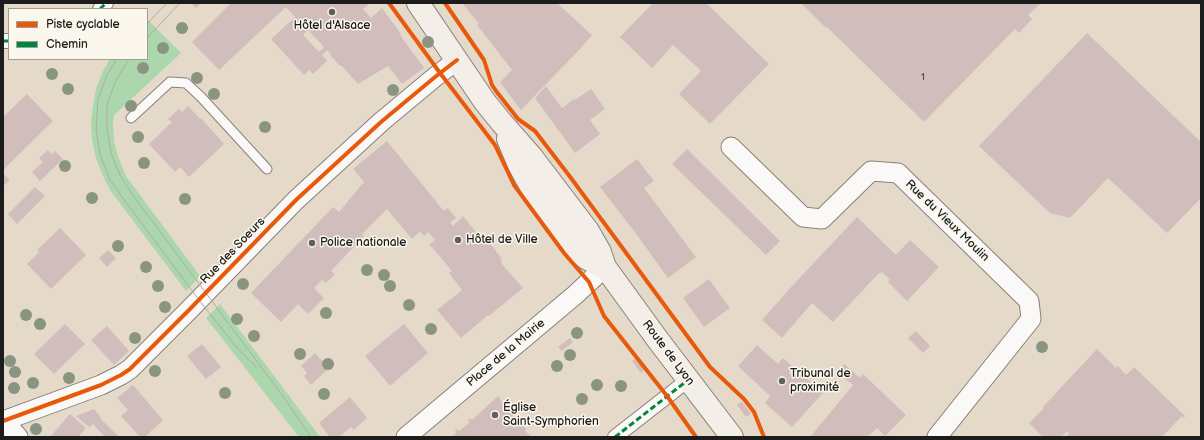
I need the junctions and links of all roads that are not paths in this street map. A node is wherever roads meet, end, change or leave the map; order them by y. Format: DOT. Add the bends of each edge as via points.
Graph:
graph roads {
  1 [pos="418,3"];
  2 [pos="457,60"];
  3 [pos="131,118"];
  4 [pos="731,147"];
  5 [pos="267,170"];
  6 [pos="605,267"];
  7 [pos="688,380"];
  8 [pos="3,421"];
  9 [pos="18,437"];
  10 [pos="406,437"];
  11 [pos="614,437"];
  12 [pos="732,437"];
  13 [pos="937,437"];
  1 -- 2 [label="main road, Route de Lyon"];
  2 -- 6 [label="main road, Route de Lyon" via="471,83 588,231"];
  2 -- 8 [label="street, Rue des Soeurs" via="381,122 296,200 189,310 121,375 101,385"];
  3 -- 5 [label="lane" via="170,82 186,83"];
  4 -- 13 [label="street, Rue du Vieux Moulin" via="803,217 822,219 871,171 898,173 1029,301 1031,319"];
  6 -- 7 [label="main road, Route de Lyon"];
  6 -- 10 [label="street, Place de la Mairie"];
  7 -- 11 [label="street"];
  7 -- 12 [label="main road, Route de Lyon"];
  8 -- 9 [label="street"];
}
